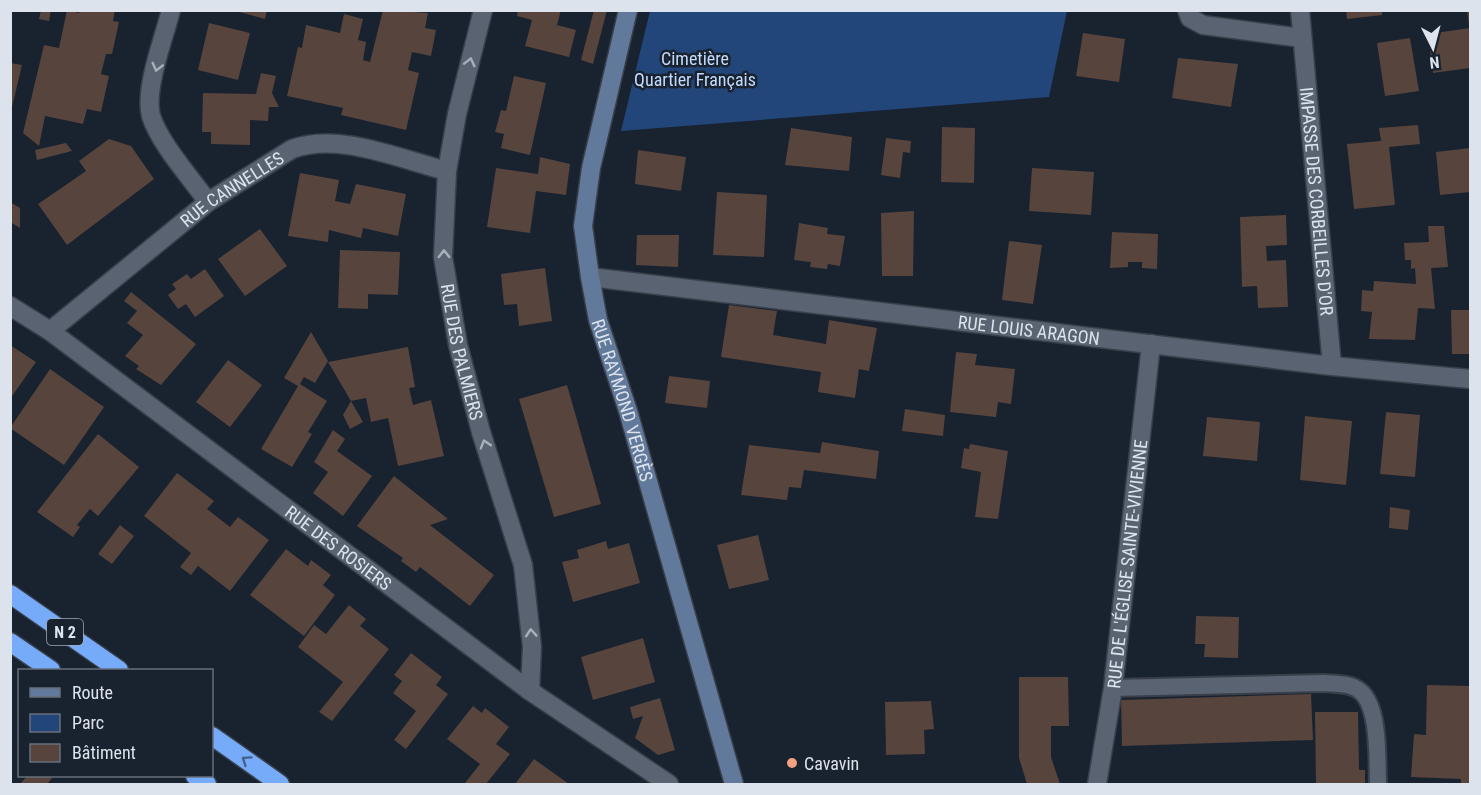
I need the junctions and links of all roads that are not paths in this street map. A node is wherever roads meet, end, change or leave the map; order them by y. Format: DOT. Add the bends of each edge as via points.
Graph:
graph roads {
  1 [pos="171,10"];
  2 [pos="483,10"];
  3 [pos="628,10"];
  4 [pos="1187,10"];
  5 [pos="1300,10"];
  6 [pos="1302,38"];
  7 [pos="447,171"];
  8 [pos="208,202"];
  9 [pos="590,277"];
  10 [pos="10,306"];
  11 [pos="50,331"];
  12 [pos="1151,344"];
  13 [pos="1332,366"];
  14 [pos="1470,379"];
  15 [pos="10,594"];
  16 [pos="10,642"];
  17 [pos="50,669"];
  18 [pos="118,669"];
  19 [pos="1113,688"];
  20 [pos="531,691"];
  21 [pos="213,737"];
  22 [pos="280,784"];
  23 [pos="669,784"];
  24 [pos="734,784"];
  25 [pos="1097,784"];
  26 [pos="1378,784"];
  1 -- 8 [label="street, one-way" via="150,95 151,116"];
  7 -- 2 [label="street, RUE DES PALMIERS, one-way"];
  3 -- 9 [label="main road, RUE RAYMOND VERGÈS" via="591,168 583,226"];
  4 -- 6 [label="street" via="1190,18 1203,25"];
  5 -- 6 [label="street, IMPASSE DES CORBEILLES D'OR"];
  6 -- 13 [label="street, IMPASSE DES CORBEILLES D'OR"];
  7 -- 8 [label="street, RUE CANNELLES" via="322,142 279,156"];
  20 -- 7 [label="street, RUE DES PALMIERS, one-way" via="531,637 523,565 458,345 443,257"];
  8 -- 11 [label="street, RUE CANNELLES"];
  9 -- 12 [label="street, RUE LOUIS ARAGON"];
  9 -- 24 [label="main road, RUE RAYMOND VERGÈS" via="598,320 628,411"];
  10 -- 11 [label="street, RUE DES ROSIERS"];
  11 -- 20 [label="street, RUE DES ROSIERS"];
  12 -- 13 [label="street, RUE LOUIS ARAGON"];
  12 -- 19 [label="street, RUE DE L'ÉGLISE SAINTE-VIVIENNE"];
  13 -- 14 [label="street, RUE LOUIS ARAGON"];
  15 -- 18 [label="highway, N 2"];
  16 -- 17 [label="highway, N 2"];
  19 -- 25 [label="street, RUE DE L'ÉGLISE SAINTE-VIVIENNE"];
  19 -- 26 [label="lane" via="1324,683 1359,689 1370,701 1374,719"];
  20 -- 23 [label="street, RUE DES ROSIERS"];
  22 -- 21 [label="highway, one-way"];
}
